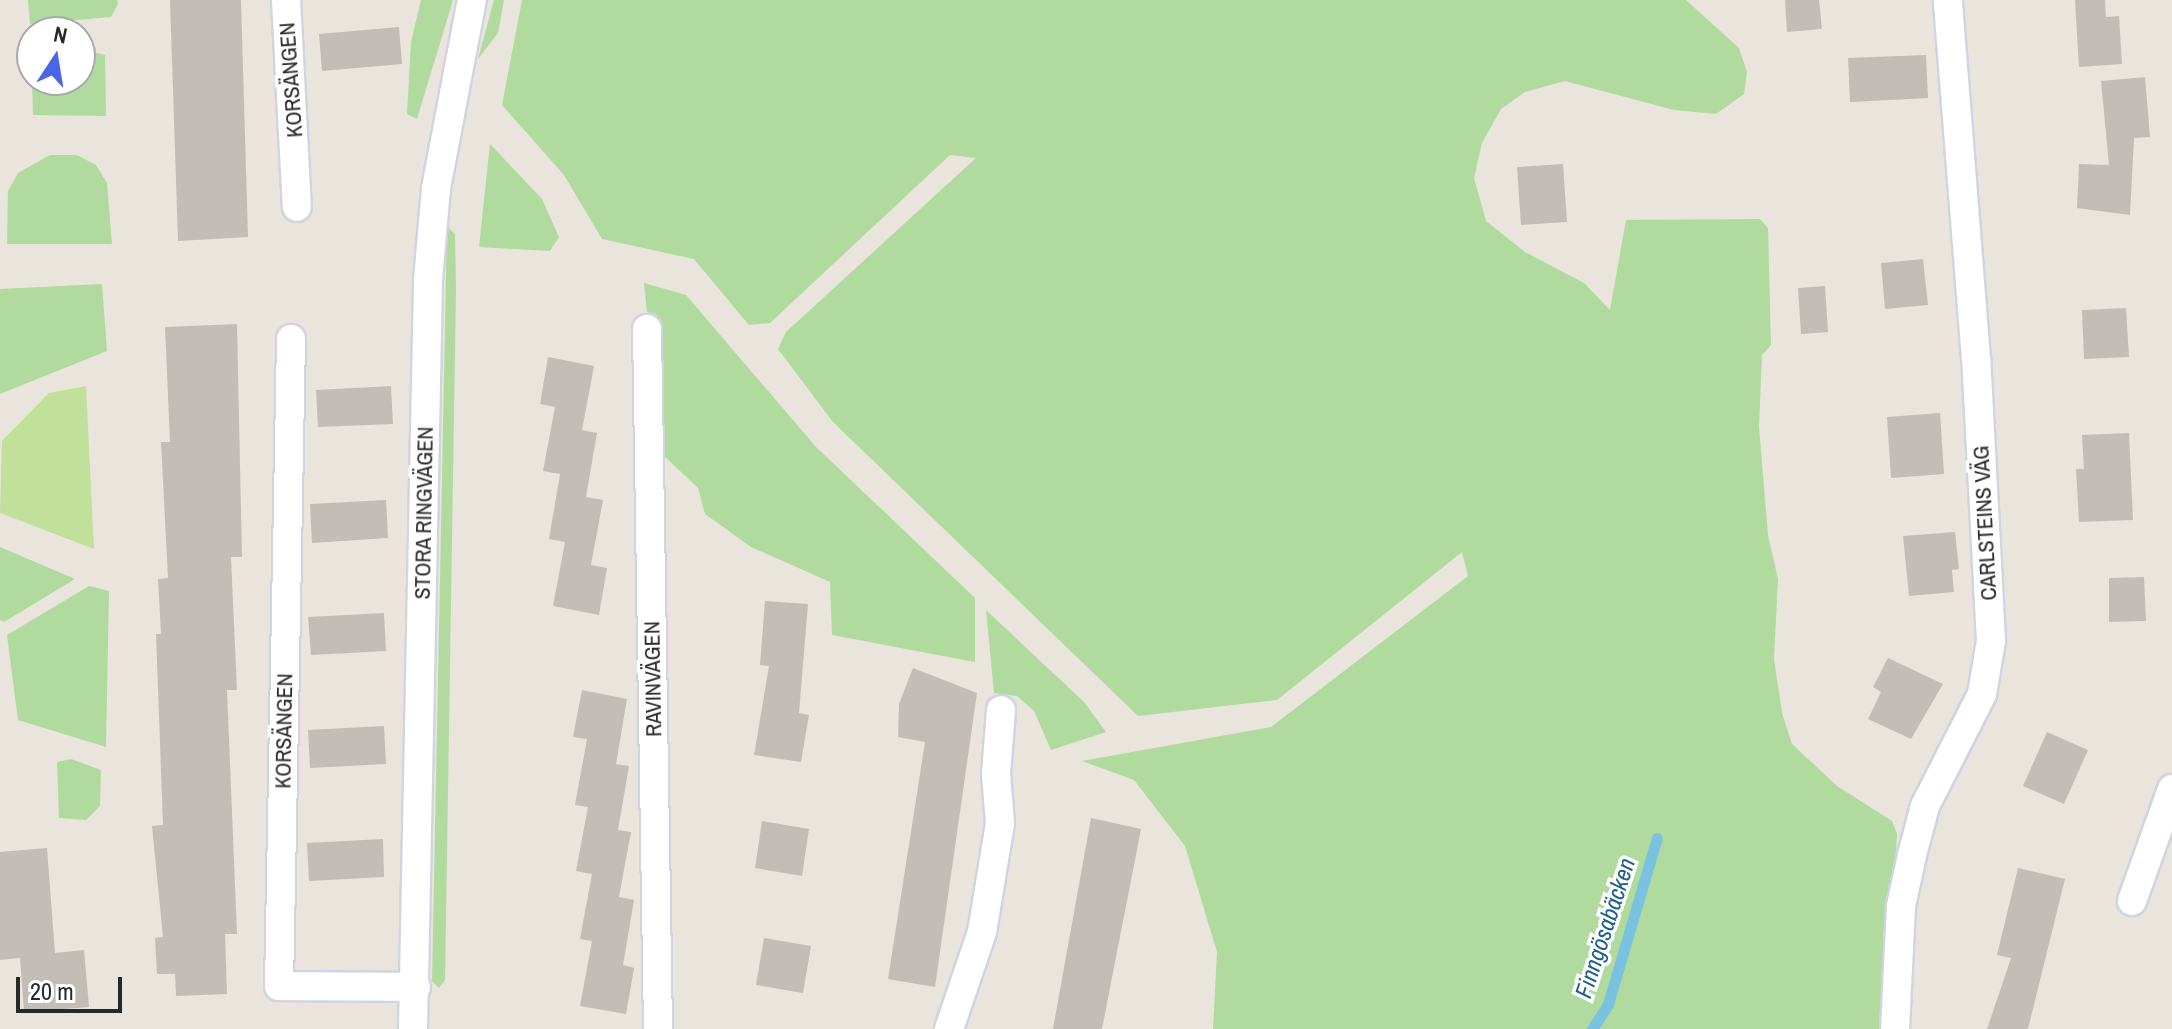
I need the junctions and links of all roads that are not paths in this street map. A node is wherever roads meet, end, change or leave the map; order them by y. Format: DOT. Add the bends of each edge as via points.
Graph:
graph roads {
  1 [pos="286,0"];
  2 [pos="472,0"];
  3 [pos="1948,0"];
  4 [pos="297,207"];
  5 [pos="647,329"];
  6 [pos="291,339"];
  7 [pos="1001,710"];
  8 [pos="2172,789"];
  9 [pos="2132,901"];
  10 [pos="416,987"];
  11 [pos="413,1029"];
  12 [pos="658,1029"];
  13 [pos="949,1029"];
  14 [pos="1895,1029"];
  1 -- 4 [label="street, KORSÄNGEN"];
  2 -- 10 [label="street, STORA RINGVÄGEN" via="436,188 428,280"];
  3 -- 14 [label="street, CARLSTEINS VÄG" via="1991,641 1982,694 1925,806 1912,855 1901,906"];
  5 -- 12 [label="street, RAVINVÄGEN"];
  6 -- 10 [label="street, KORSÄNGEN" via="279,986"];
  7 -- 13 [label="street" via="995,853 978,948"];
  8 -- 9 [label="street"];
  10 -- 11 [label="street, STORA RINGVÄGEN"];
}
